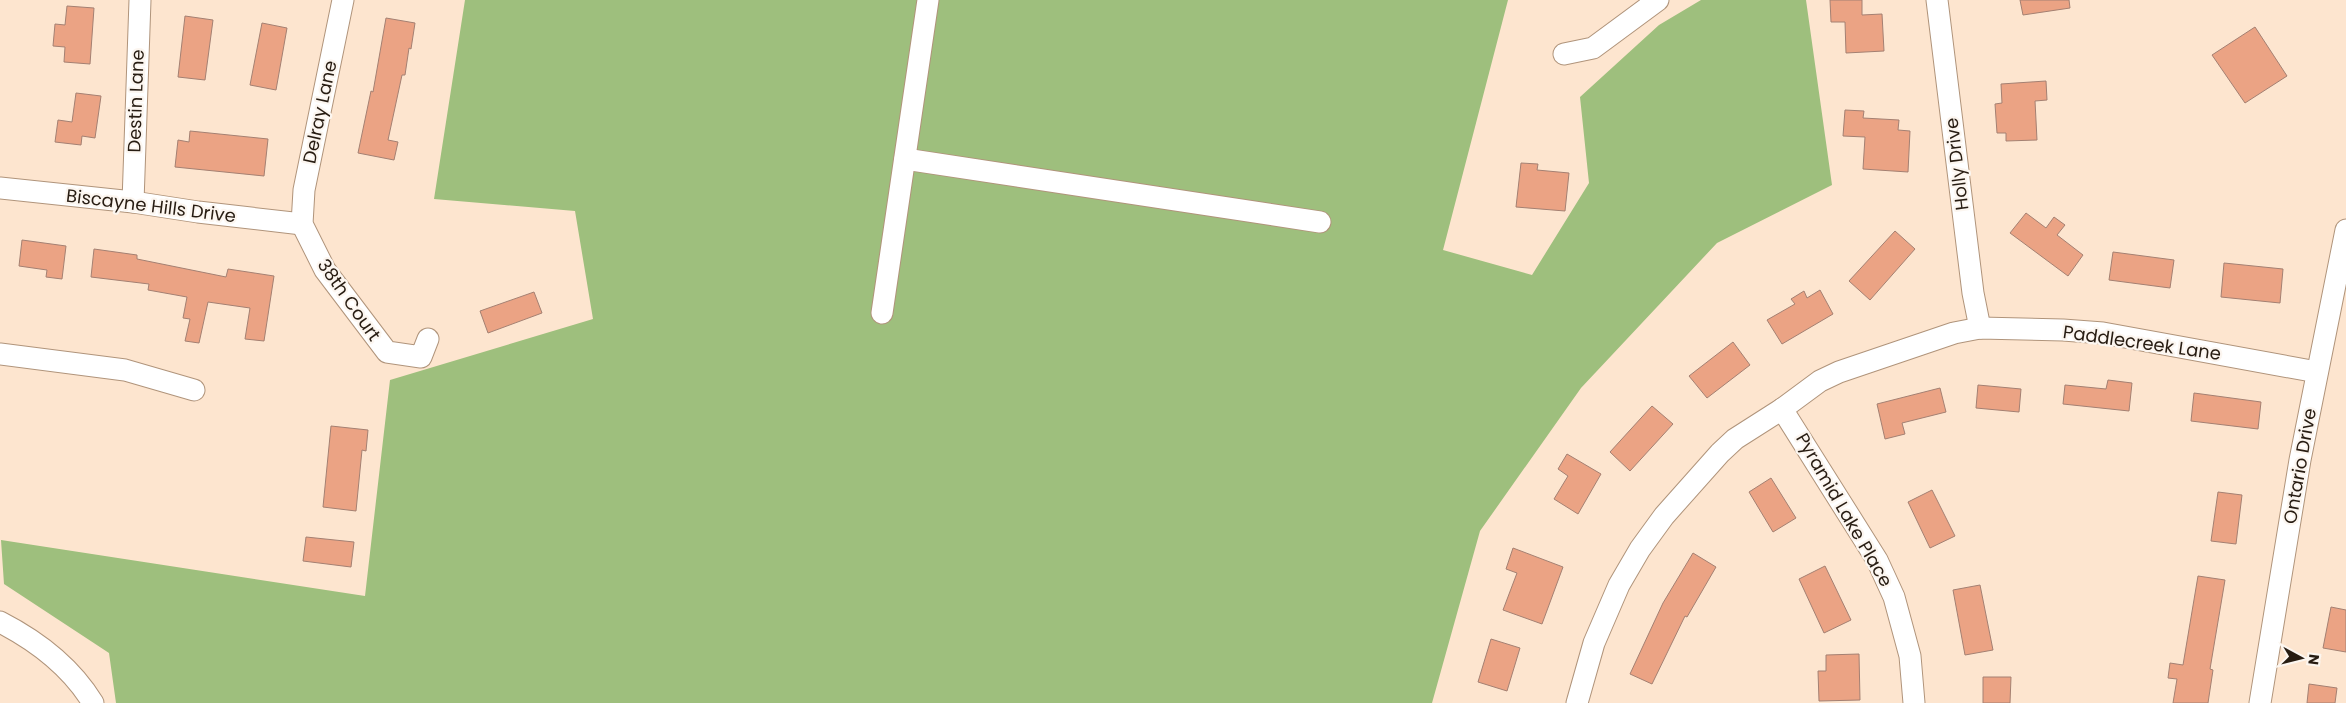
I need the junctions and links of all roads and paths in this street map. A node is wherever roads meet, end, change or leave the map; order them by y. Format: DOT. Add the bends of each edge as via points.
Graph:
graph roads {
  1 [pos="140,0"];
  2 [pos="343,0"];
  3 [pos="928,0"];
  4 [pos="1658,0"];
  5 [pos="1937,0"];
  6 [pos="1564,54"];
  7 [pos="904,159"];
  8 [pos="0,188"];
  9 [pos="133,202"];
  10 [pos="1320,222"];
  11 [pos="302,224"];
  12 [pos="2346,230"];
  13 [pos="882,313"];
  14 [pos="1980,328"];
  15 [pos="428,339"];
  16 [pos="0,354"];
  17 [pos="2317,372"];
  18 [pos="194,390"];
  19 [pos="1782,409"];
  20 [pos="0,622"];
  21 [pos="93,703"];
  22 [pos="1577,703"];
  23 [pos="1914,703"];
  24 [pos="2260,703"];
  1 -- 9 [label="street, Destin Lane"];
  2 -- 11 [label="street, Delray Lane" via="304,190"];
  3 -- 7 [label="street"];
  4 -- 6 [label="street" via="1593,48"];
  5 -- 14 [label="street, Holly Drive"];
  7 -- 10 [label="street"];
  7 -- 13 [label="street"];
  8 -- 9 [label="street, Biscayne Hills Drive"];
  9 -- 11 [label="street, Biscayne Hills Drive"];
  11 -- 15 [label="street, 38th Court" via="325,270 387,352 421,358"];
  12 -- 17 [label="street, Ontario Drive"];
  14 -- 17 [label="street, Paddlecreek Lane" via="2102,333"];
  14 -- 19 [label="street, Paddlecreek Lane" via="1954,333 1839,372 1820,381"];
  16 -- 18 [label="street" via="125,370"];
  17 -- 24 [label="street, Ontario Drive"];
  19 -- 22 [label="street, Paddlecreek Lane" via="1735,439 1720,453 1677,499 1640,549 1619,585 1594,643"];
  19 -- 23 [label="street, Pyramid Lake Place" via="1881,568 1894,597 1910,656"];
  20 -- 21 [label="street" via="54,657 84,688"];
}
